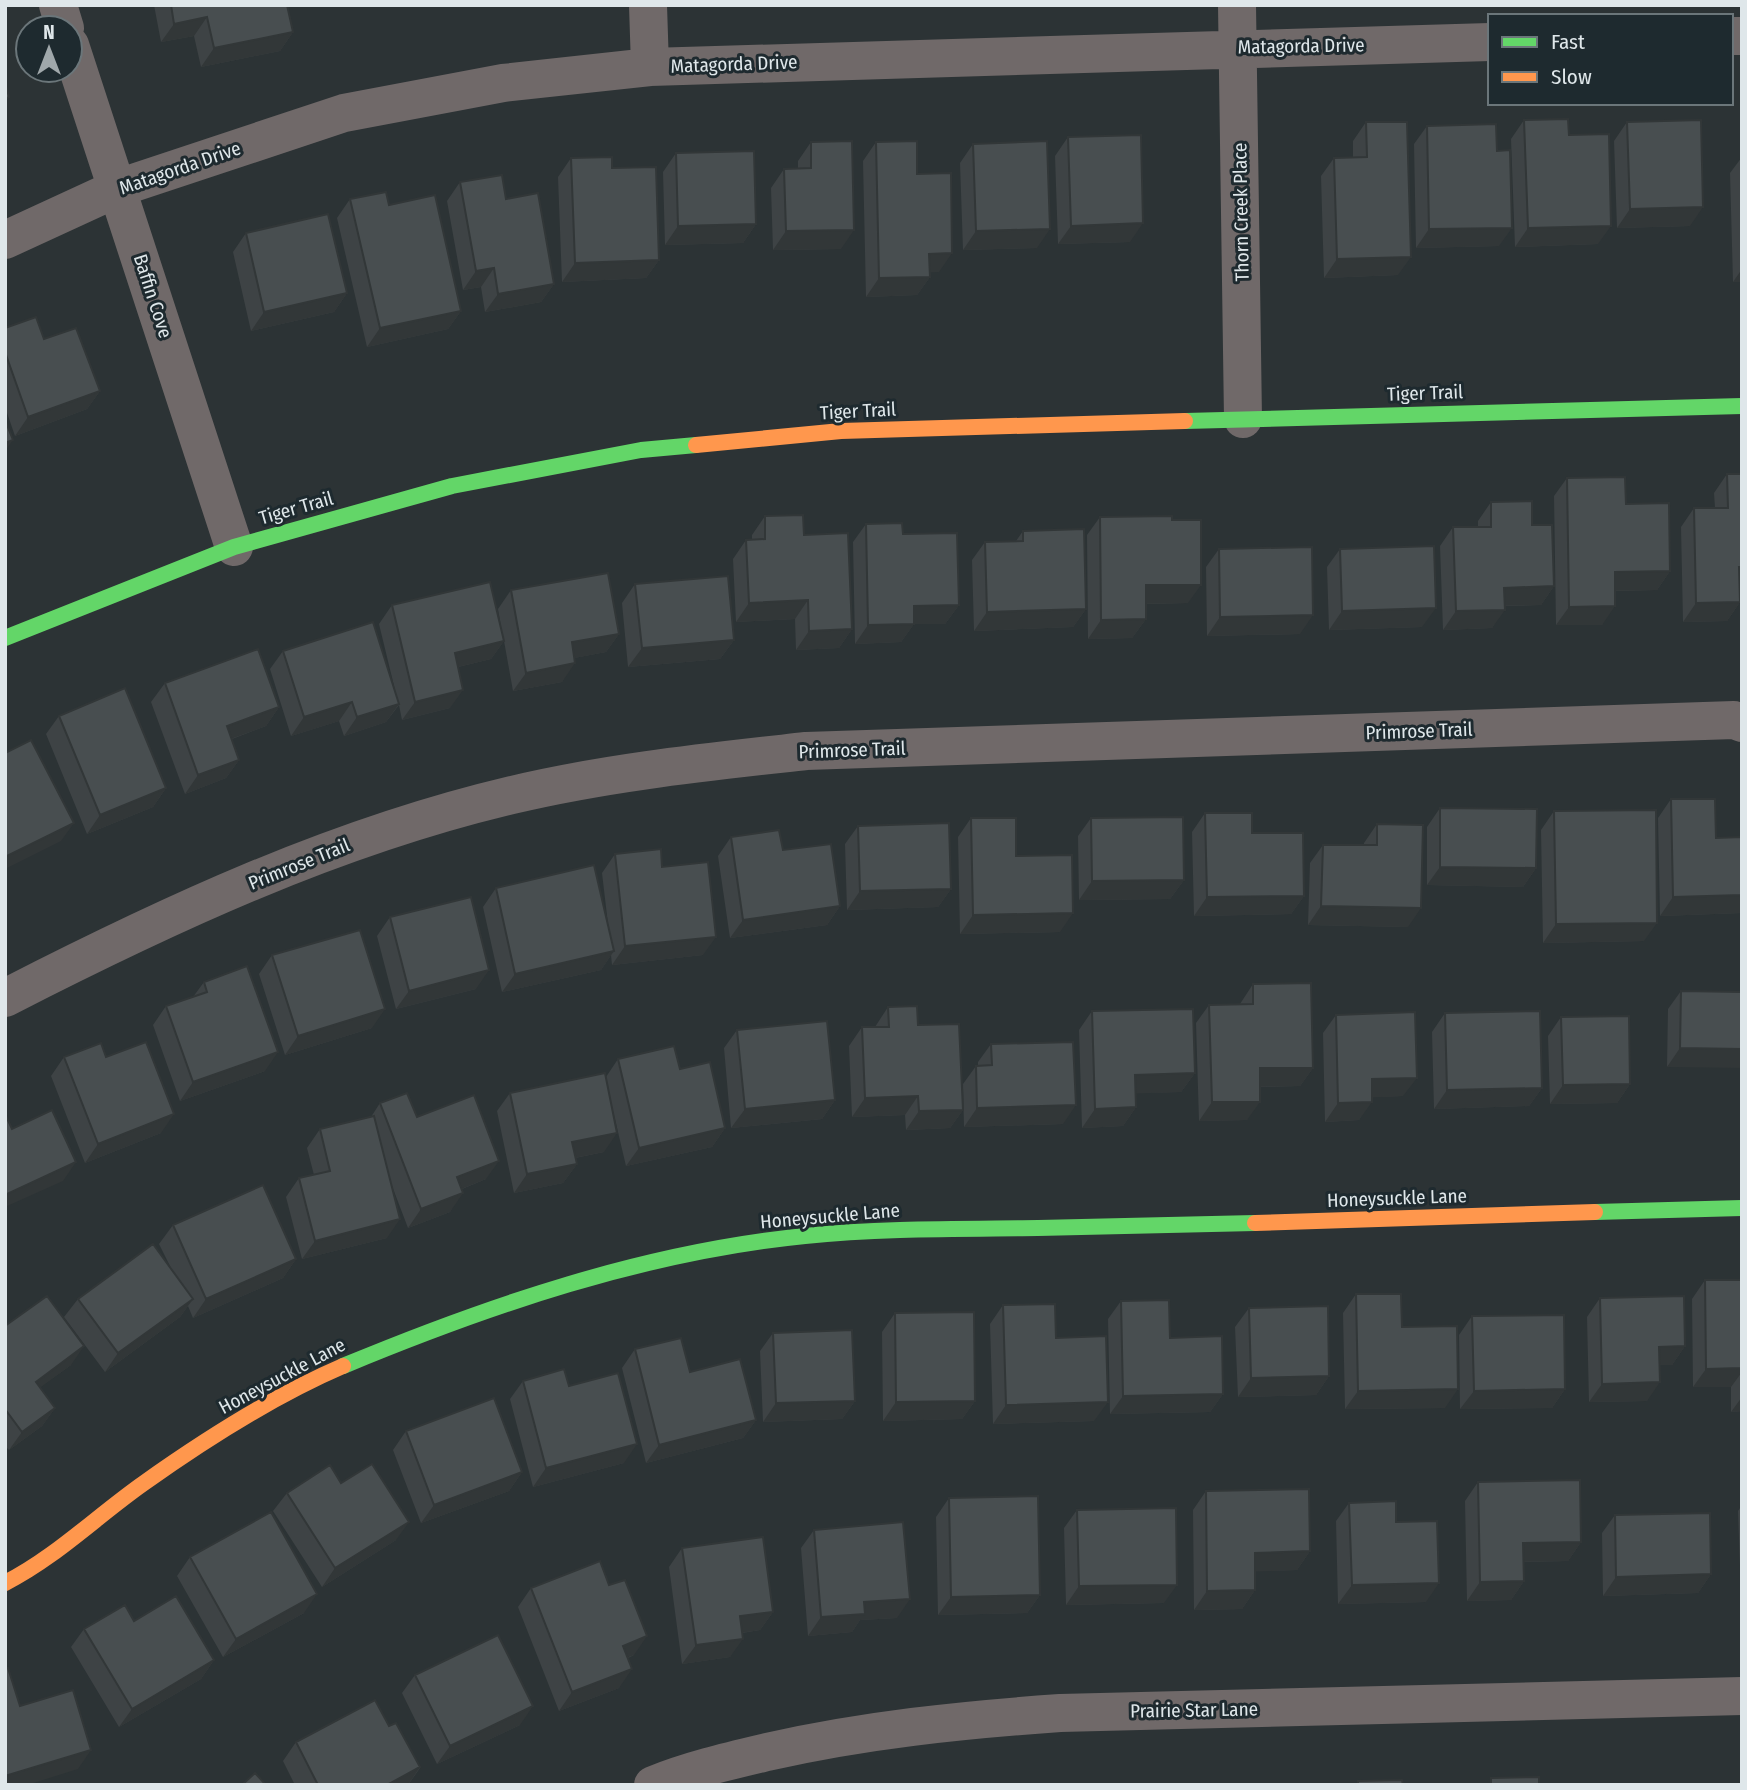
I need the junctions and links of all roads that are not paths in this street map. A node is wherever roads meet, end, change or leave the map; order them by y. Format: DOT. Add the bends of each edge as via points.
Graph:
graph roads {
  1 [pos="648,5"];
  2 [pos="1237,5"];
  3 [pos="1488,42"];
  4 [pos="1239,47"];
  5 [pos="650,67"];
  6 [pos="83,84"];
  7 [pos="118,188"];
  8 [pos="5,240"];
  9 [pos="1742,406"];
  10 [pos="1243,419"];
  11 [pos="234,547"];
  12 [pos="5,638"];
  13 [pos="1742,723"];
  14 [pos="5,998"];
  15 [pos="1742,1208"];
  16 [pos="5,1583"];
  17 [pos="1742,1696"];
  18 [pos="653,1785"];
  1 -- 5 [label="street"];
  2 -- 4 [label="street, Thorn Creek Place"];
  3 -- 4 [label="street, Matagorda Drive"];
  4 -- 5 [label="street, Matagorda Drive"];
  4 -- 10 [label="street, Thorn Creek Place"];
  5 -- 7 [label="street, Matagorda Drive" via="503,83 344,113"];
  6 -- 7 [label="street, Baffin Cove"];
  7 -- 8 [label="street, Matagorda Drive"];
  7 -- 11 [label="street, Baffin Cove"];
  9 -- 10 [label="street, Tiger Trail"];
  10 -- 11 [label="street, Tiger Trail" via="841,431 641,450 452,486"];
  11 -- 12 [label="street, Tiger Trail"];
  13 -- 14 [label="street, Primrose Trail" via="806,751 659,767 512,795 369,836 298,862 96,951"];
  15 -- 16 [label="street, Honeysuckle Lane" via="918,1229 804,1236 690,1254 579,1281 437,1326 334,1370 236,1422 143,1483 33,1569"];
  17 -- 18 [label="street, Prairie Star Lane" via="1060,1713 949,1721 839,1736 730,1761"];
}
